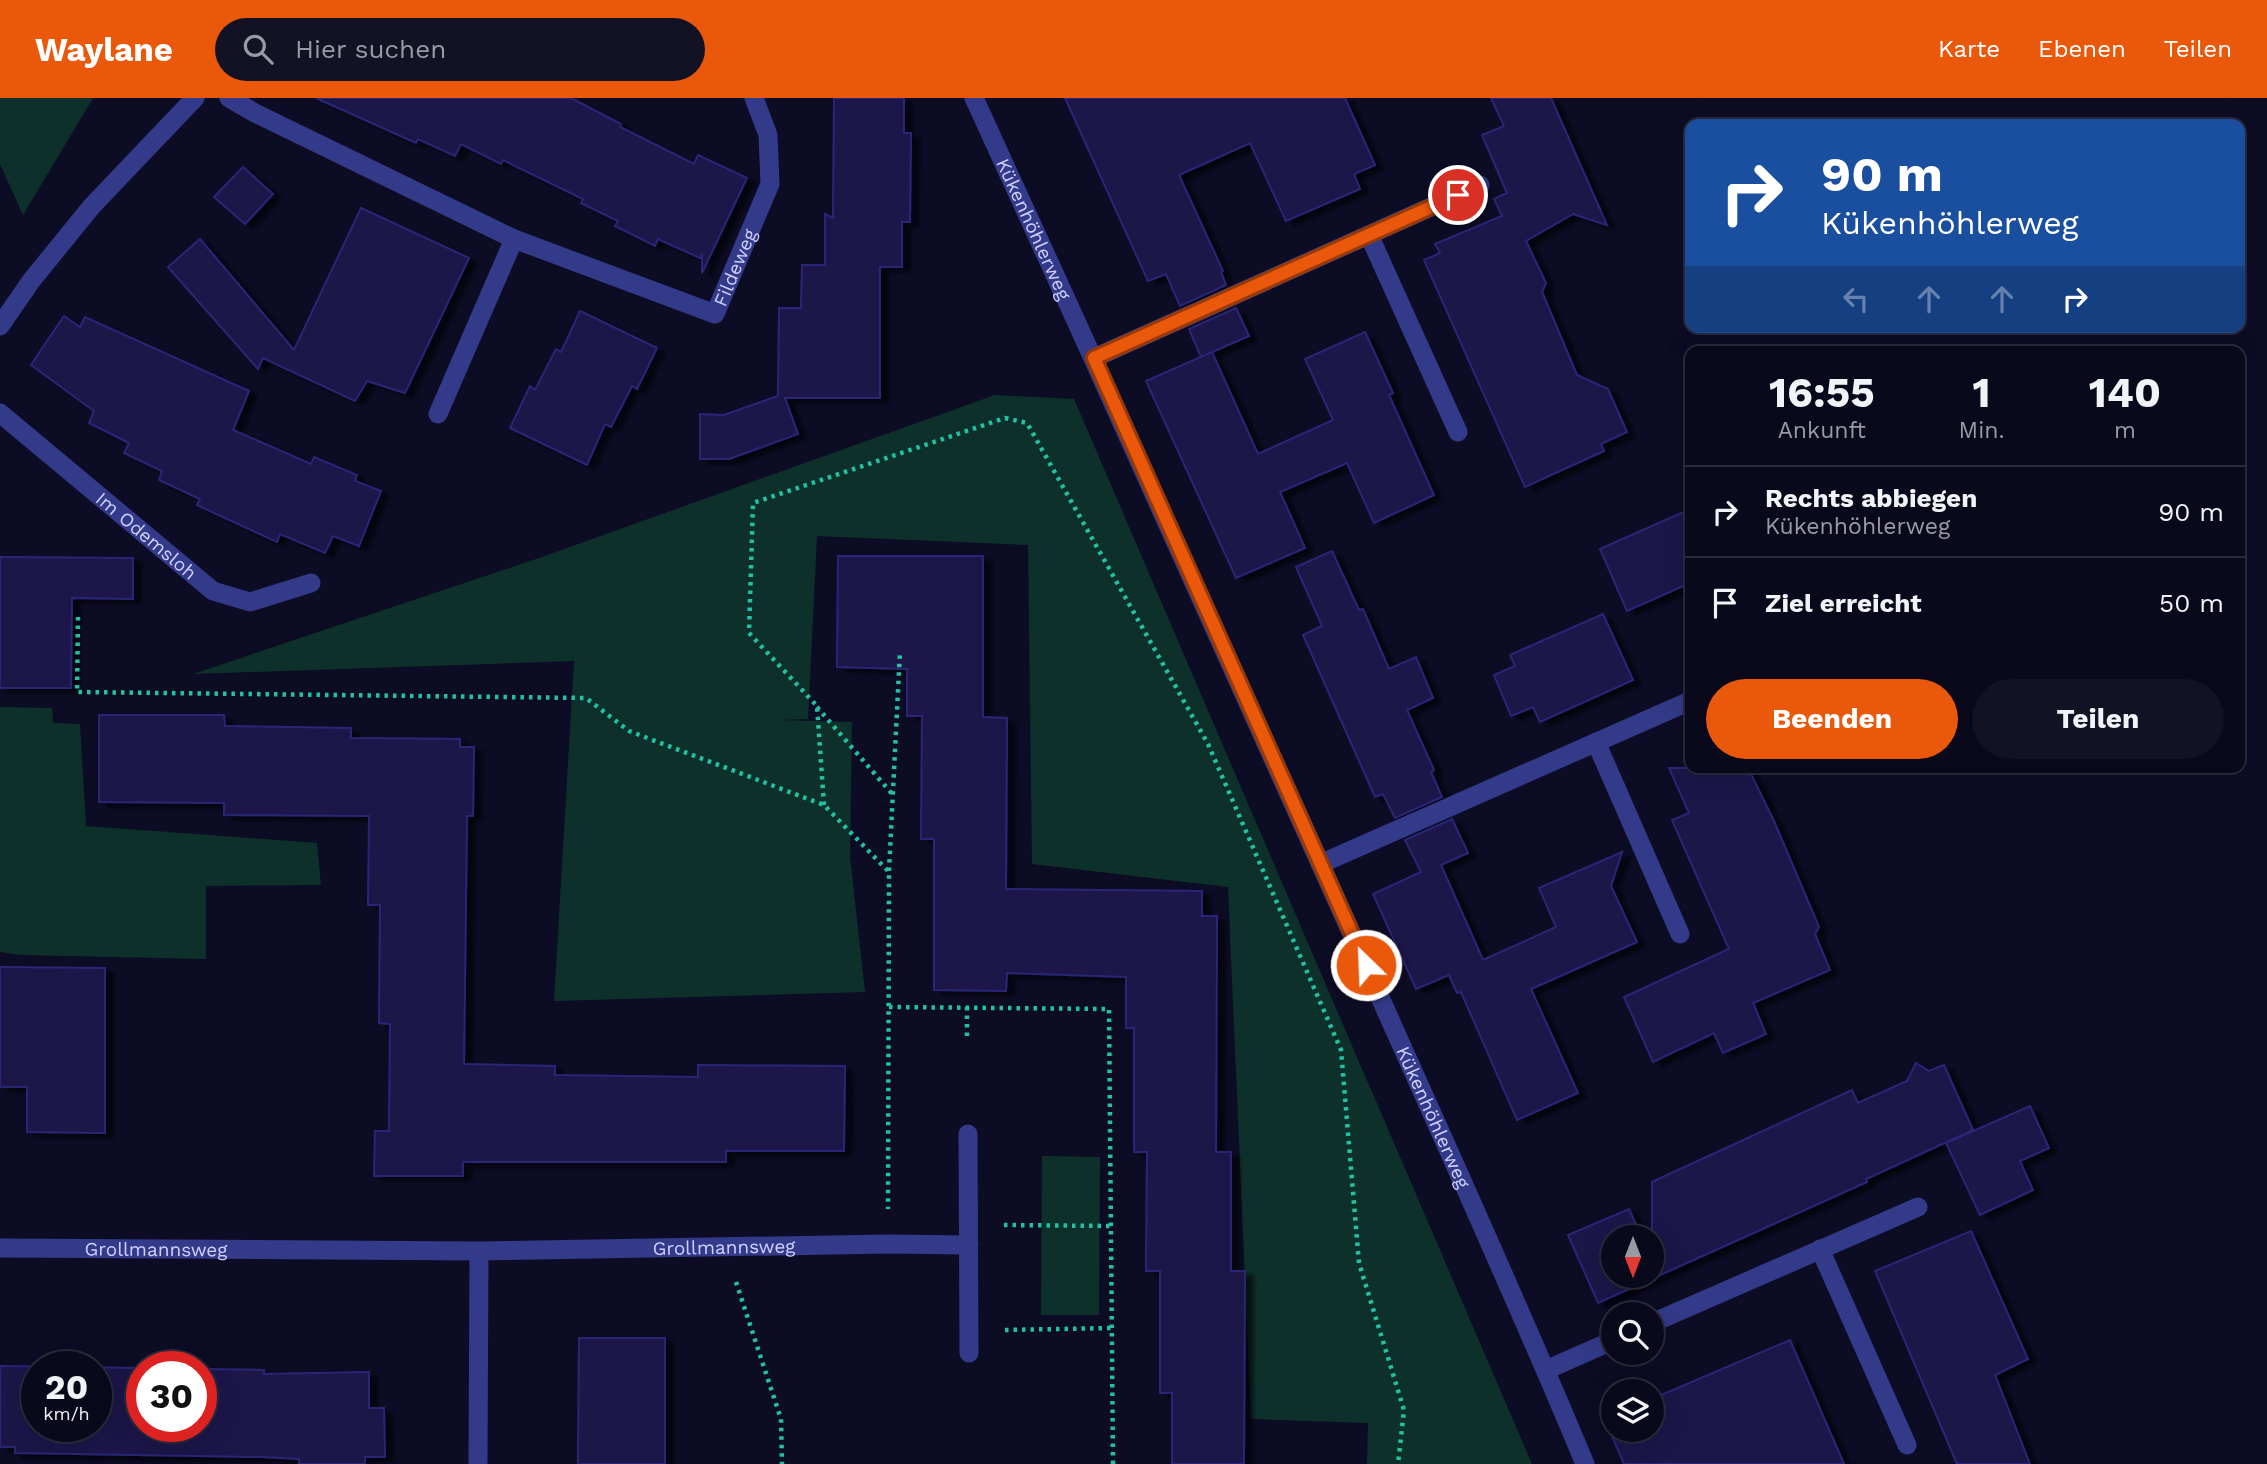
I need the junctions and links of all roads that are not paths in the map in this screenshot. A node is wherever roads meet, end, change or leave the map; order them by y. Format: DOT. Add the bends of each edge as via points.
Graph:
graph roads {
  1 [pos="195,98"];
  2 [pos="229,98"];
  3 [pos="754,98"];
  4 [pos="974,98"];
  5 [pos="1480,185"];
  6 [pos="1369,235"];
  7 [pos="514,239"];
  8 [pos="0,326"];
  9 [pos="1094,358"];
  10 [pos="0,414"];
  11 [pos="438,414"];
  12 [pos="1458,432"];
  13 [pos="311,583"];
  14 [pos="1685,703"];
  15 [pos="1596,742"];
  16 [pos="1320,864"];
  17 [pos="1681,934"];
  18 [pos="968,1134"];
  19 [pos="1918,1207"];
  20 [pos="969,1245"];
  21 [pos="0,1248"];
  22 [pos="1820,1249"];
  23 [pos="479,1251"];
  24 [pos="1664,1318"];
  25 [pos="1601,1346"];
  26 [pos="970,1353"];
  27 [pos="1546,1370"];
  28 [pos="1907,1446"];
  29 [pos="478,1464"];
  30 [pos="1585,1464"];
  1 -- 8 [label="street" via="92,206"];
  2 -- 7 [label="street, Fildeweg"];
  3 -- 7 [label="street, Fildeweg" via="768,135 771,184 715,314"];
  4 -- 9 [label="street, Kükenhöhlerweg"];
  5 -- 6 [label="street"];
  6 -- 9 [label="street"];
  6 -- 12 [label="street"];
  7 -- 11 [label="street"];
  9 -- 16 [label="street, Kükenhöhlerweg"];
  10 -- 13 [label="street, Im Odemsloh" via="213,592 250,602"];
  14 -- 15 [label="street"];
  15 -- 16 [label="street"];
  15 -- 17 [label="street"];
  16 -- 27 [label="street, Kükenhöhlerweg"];
  18 -- 20 [label="street"];
  19 -- 22 [label="street"];
  20 -- 23 [label="street, Grollmannsweg"];
  20 -- 26 [label="street"];
  21 -- 23 [label="street, Grollmannsweg"];
  22 -- 24 [label="street"];
  22 -- 28 [label="street"];
  23 -- 29 [label="street"];
  25 -- 27 [label="street"];
  27 -- 30 [label="street, Kükenhöhlerweg"];
}
